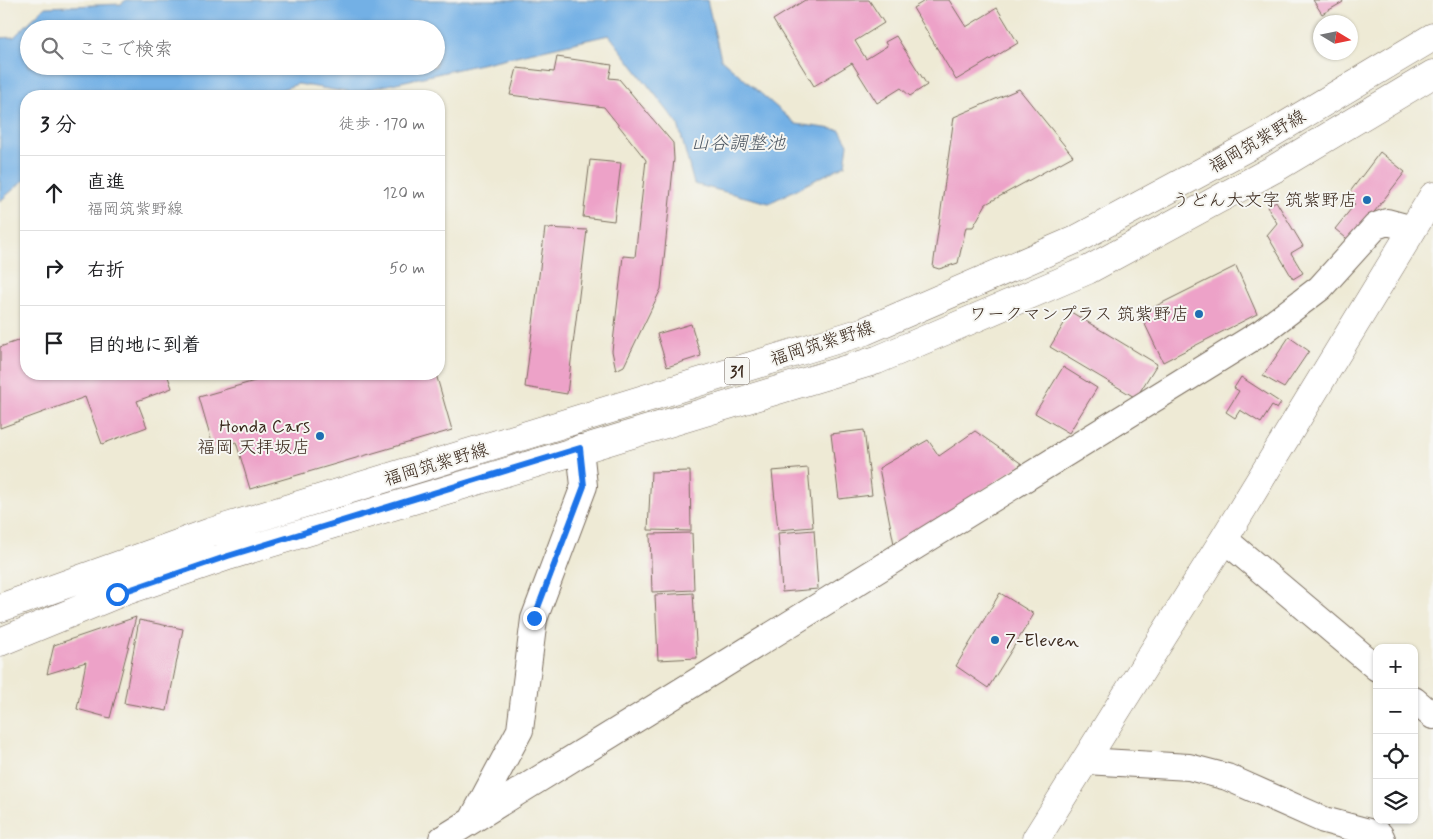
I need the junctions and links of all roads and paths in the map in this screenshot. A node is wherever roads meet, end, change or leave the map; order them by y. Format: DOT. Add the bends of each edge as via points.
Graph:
graph roads {
  1 [pos="1433,37"];
  2 [pos="1433,74"];
  3 [pos="1433,196"];
  4 [pos="1413,229"];
  5 [pos="580,448"];
  6 [pos="1224,539"];
  7 [pos="0,608"];
  8 [pos="0,642"];
  9 [pos="1373,665"];
  10 [pos="1418,703"];
  11 [pos="1433,716"];
  12 [pos="1085,761"];
  13 [pos="473,818"];
  14 [pos="442,839"];
  15 [pos="1036,839"];
  16 [pos="1382,839"];
  1 -- 7 [label="main road, 福岡筑紫野線 / 31" via="1261,140 1075,240 864,331 211,532"];
  2 -- 5 [label="main road, 福岡筑紫野線 / 31" via="1274,169 1088,270 877,360"];
  3 -- 4 [label="main road"];
  4 -- 6 [label="main road"];
  4 -- 13 [label="street" via="1387,222 1376,226 1320,288 1262,332"];
  5 -- 8 [label="main road, 福岡筑紫野線 / 31" via="228,556 117,594"];
  5 -- 13 [label="street" via="584,486 534,618 520,730"];
  6 -- 9 [label="street"];
  6 -- 12 [label="main road"];
  10 -- 11 [label="street"];
  12 -- 15 [label="main road"];
  12 -- 16 [label="street" via="1189,767 1227,777 1324,820 1380,835"];
  13 -- 14 [label="street"];
}
